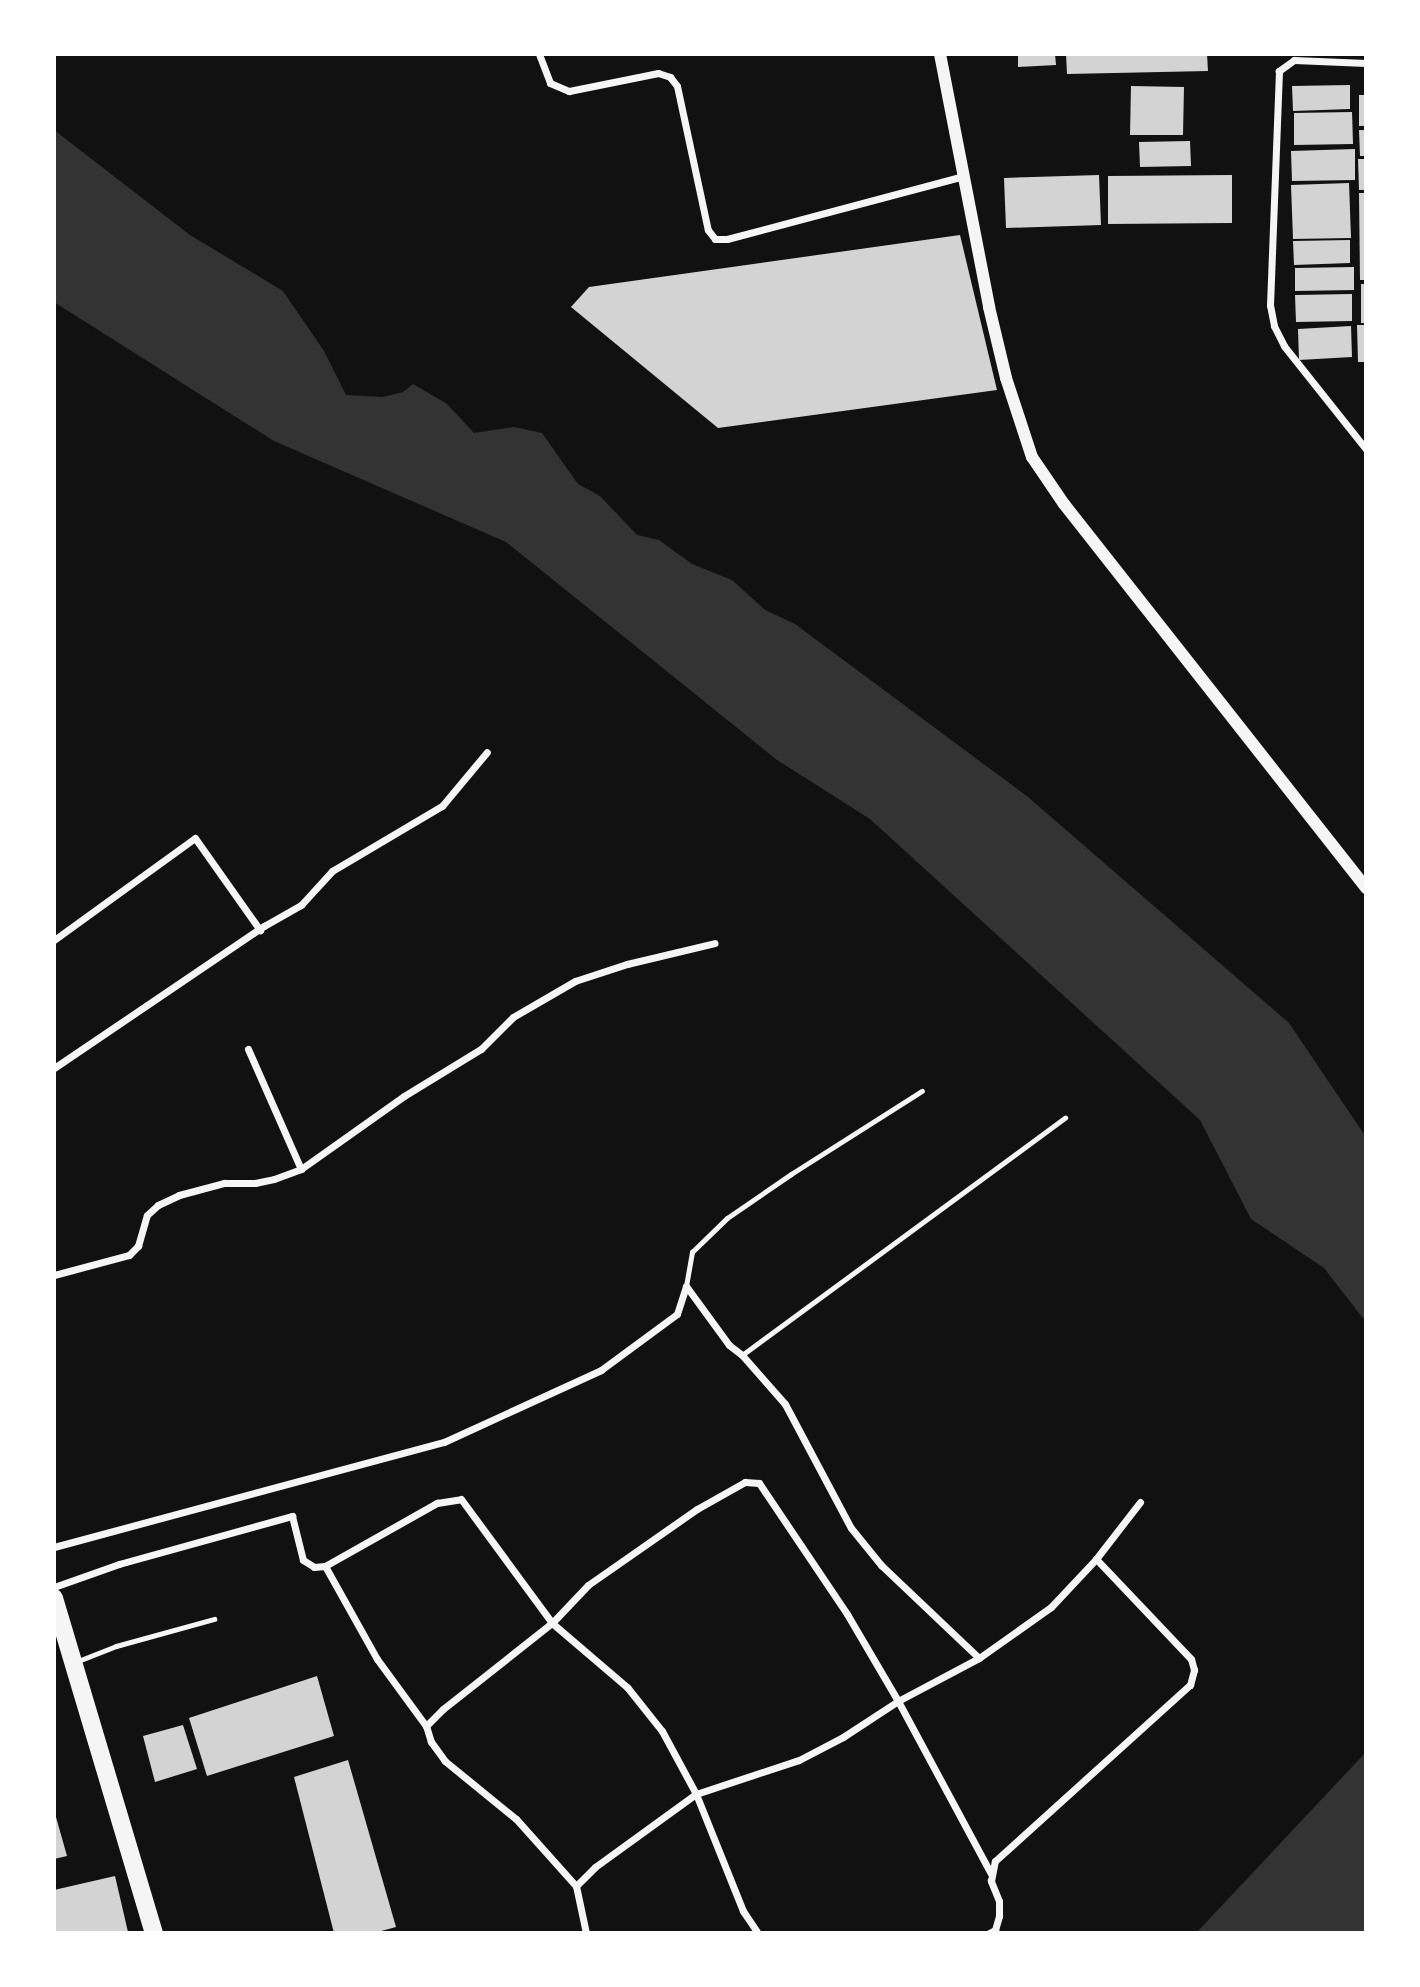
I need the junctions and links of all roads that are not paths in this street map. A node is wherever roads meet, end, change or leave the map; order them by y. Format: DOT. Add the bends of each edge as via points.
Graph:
graph roads {
  1 [pos="539,54"];
  2 [pos="940,54"];
  3 [pos="1366,63"];
  4 [pos="964,176"];
  5 [pos="1366,449"];
  6 [pos="486,752"];
  7 [pos="1366,888"];
  8 [pos="260,930"];
  9 [pos="54,940"];
  10 [pos="715,943"];
  11 [pos="248,1049"];
  12 [pos="54,1068"];
  13 [pos="922,1091"];
  14 [pos="1065,1118"];
  15 [pos="301,1169"];
  16 [pos="54,1275"];
  17 [pos="686,1286"];
  18 [pos="741,1355"];
  19 [pos="1140,1502"];
  20 [pos="54,1548"];
  21 [pos="1096,1559"];
  22 [pos="325,1566"];
  23 [pos="54,1587"];
  24 [pos="54,1598"];
  25 [pos="214,1619"];
  26 [pos="552,1623"];
  27 [pos="58,1624"];
  28 [pos="979,1658"];
  29 [pos="75,1662"];
  30 [pos="898,1701"];
  31 [pos="426,1726"];
  32 [pos="696,1794"];
  33 [pos="991,1874"];
  34 [pos="576,1886"];
  35 [pos="155,1933"];
  36 [pos="586,1933"];
  37 [pos="758,1933"];
  38 [pos="989,1933"];
  1 -- 4 [label="street" via="550,83 569,91 658,73 670,77 677,86 708,230 715,239"];
  2 -- 4 [label="street"];
  3 -- 5 [label="street" via="1294,60 1279,71 1270,305 1284,345"];
  4 -- 7 [label="street" via="1006,378 1032,457"];
  6 -- 8 [label="street" via="442,806 332,871 301,905"];
  8 -- 9 [label="street" via="195,838"];
  8 -- 12 [label="street"];
  10 -- 15 [label="street" via="575,981 533,1003 481,1049 404,1096"];
  11 -- 15 [label="street"];
  13 -- 17 [label="lane" via="727,1218 692,1252"];
  14 -- 18 [label="lane"];
  15 -- 16 [label="street" via="255,1183 224,1183 179,1195 148,1215 138,1246 129,1255"];
  17 -- 18 [label="street" via="705,1316"];
  17 -- 20 [label="street" via="677,1314 601,1370 444,1442"];
  18 -- 28 [label="street" via="785,1404 851,1528 881,1565"];
  19 -- 21 [label="street"];
  21 -- 28 [label="street" via="1051,1607"];
  21 -- 33 [label="street" via="1191,1660 1191,1685 1004,1851"];
  22 -- 23 [label="street" via="314,1567 303,1560 292,1516"];
  22 -- 26 [label="street" via="437,1503 461,1499"];
  22 -- 31 [label="street" via="377,1659"];
  24 -- 27 [label="main road"];
  25 -- 29 [label="lane"];
  26 -- 30 [label="street" via="588,1585 697,1509 745,1482 760,1483"];
  26 -- 31 [label="street"];
  26 -- 32 [label="street" via="637,1698 662,1731"];
  27 -- 29 [label="main road"];
  28 -- 30 [label="street"];
  29 -- 35 [label="main road"];
  30 -- 32 [label="street" via="799,1760"];
  30 -- 33 [label="street"];
  31 -- 34 [label="street" via="430,1742 445,1761 516,1819"];
  32 -- 34 [label="street" via="595,1867"];
  32 -- 37 [label="street" via="743,1911"];
  33 -- 38 [label="street" via="999,1916 995,1930"];
  34 -- 36 [label="street"];
}
